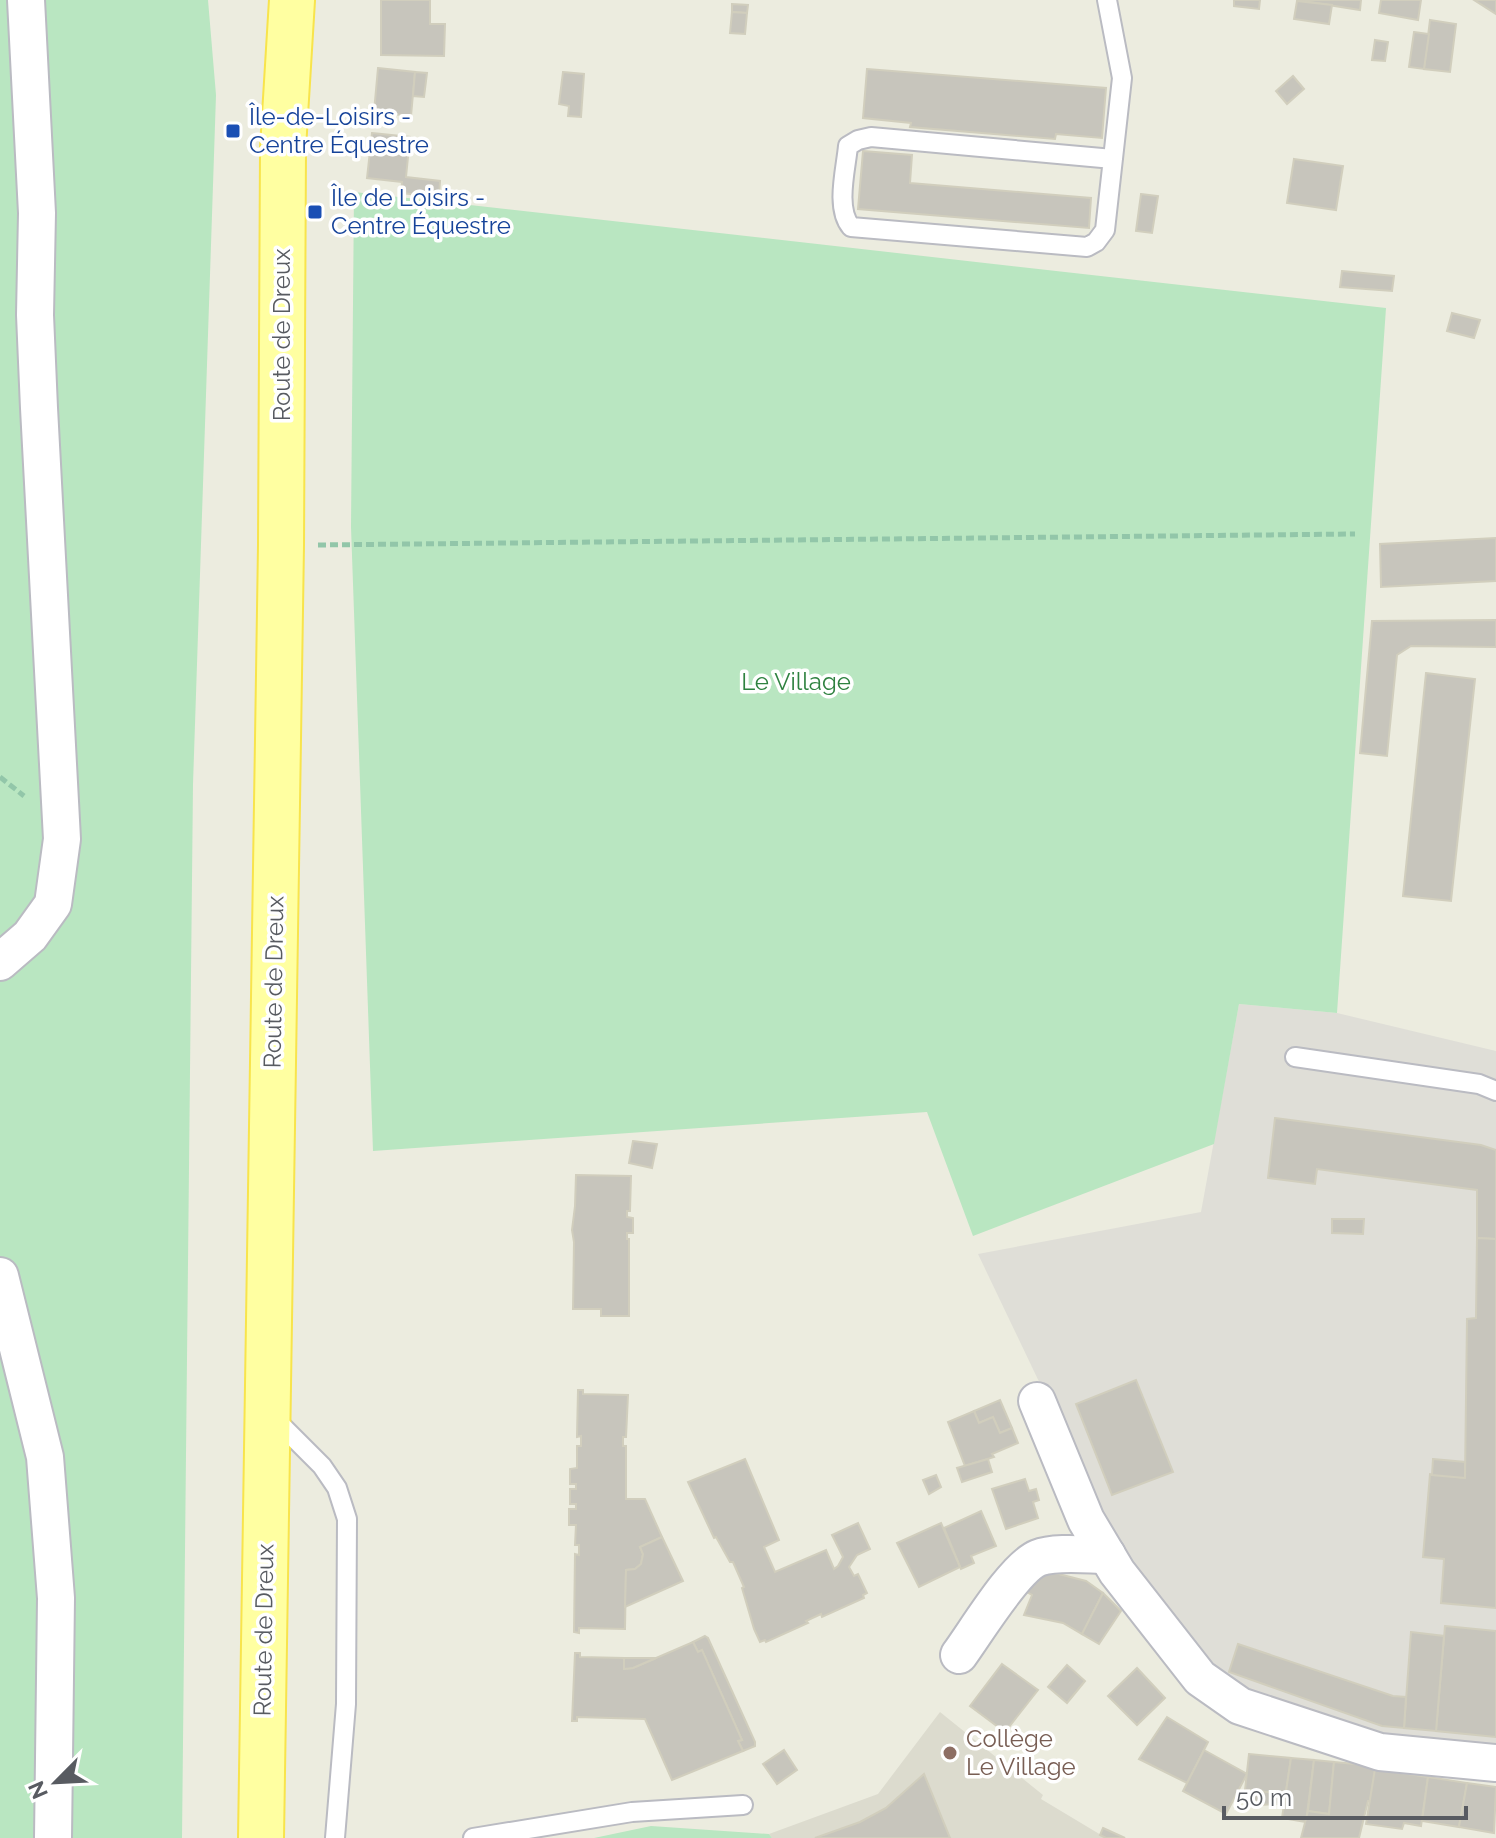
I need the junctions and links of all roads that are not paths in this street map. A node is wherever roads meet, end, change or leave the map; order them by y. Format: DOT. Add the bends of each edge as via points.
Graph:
graph roads {
  1 [pos="26,0"];
  2 [pos="278,0"];
  3 [pos="292,0"];
  4 [pos="1107,0"];
  5 [pos="284,127"];
  6 [pos="1113,159"];
  7 [pos="0,962"];
  8 [pos="1295,1057"];
  9 [pos="1496,1091"];
  10 [pos="0,1276"];
  11 [pos="1037,1401"];
  12 [pos="268,1412"];
  13 [pos="1107,1555"];
  14 [pos="959,1655"];
  15 [pos="1496,1763"];
  16 [pos="743,1805"];
  17 [pos="53,1838"];
  18 [pos="261,1838"];
  19 [pos="335,1838"];
  20 [pos="473,1838"];
  1 -- 7 [label="street" via="37,213 35,315 62,839 53,904 30,936"];
  2 -- 5 [label="main road, Route de Dreux"];
  3 -- 5 [label="main road, Route de Dreux"];
  4 -- 6 [label="lane" via="1122,78"];
  5 -- 12 [label="main road, Route de Dreux"];
  6 -- 6 [label="lane" via="1105,230 1087,247 851,227 844,219 848,146 871,137"];
  8 -- 9 [label="lane" via="1479,1084"];
  10 -- 17 [label="street" via="45,1457 56,1598"];
  11 -- 13 [label="street" via="1086,1520"];
  12 -- 18 [label="main road, Route de Dreux"];
  12 -- 19 [label="lane" via="322,1466 337,1488 347,1519 346,1704"];
  13 -- 14 [label="street" via="1038,1558 1017,1575"];
  13 -- 15 [label="street" via="1200,1678 1240,1706 1380,1752"];
  16 -- 20 [label="lane" via="632,1812"];
}
